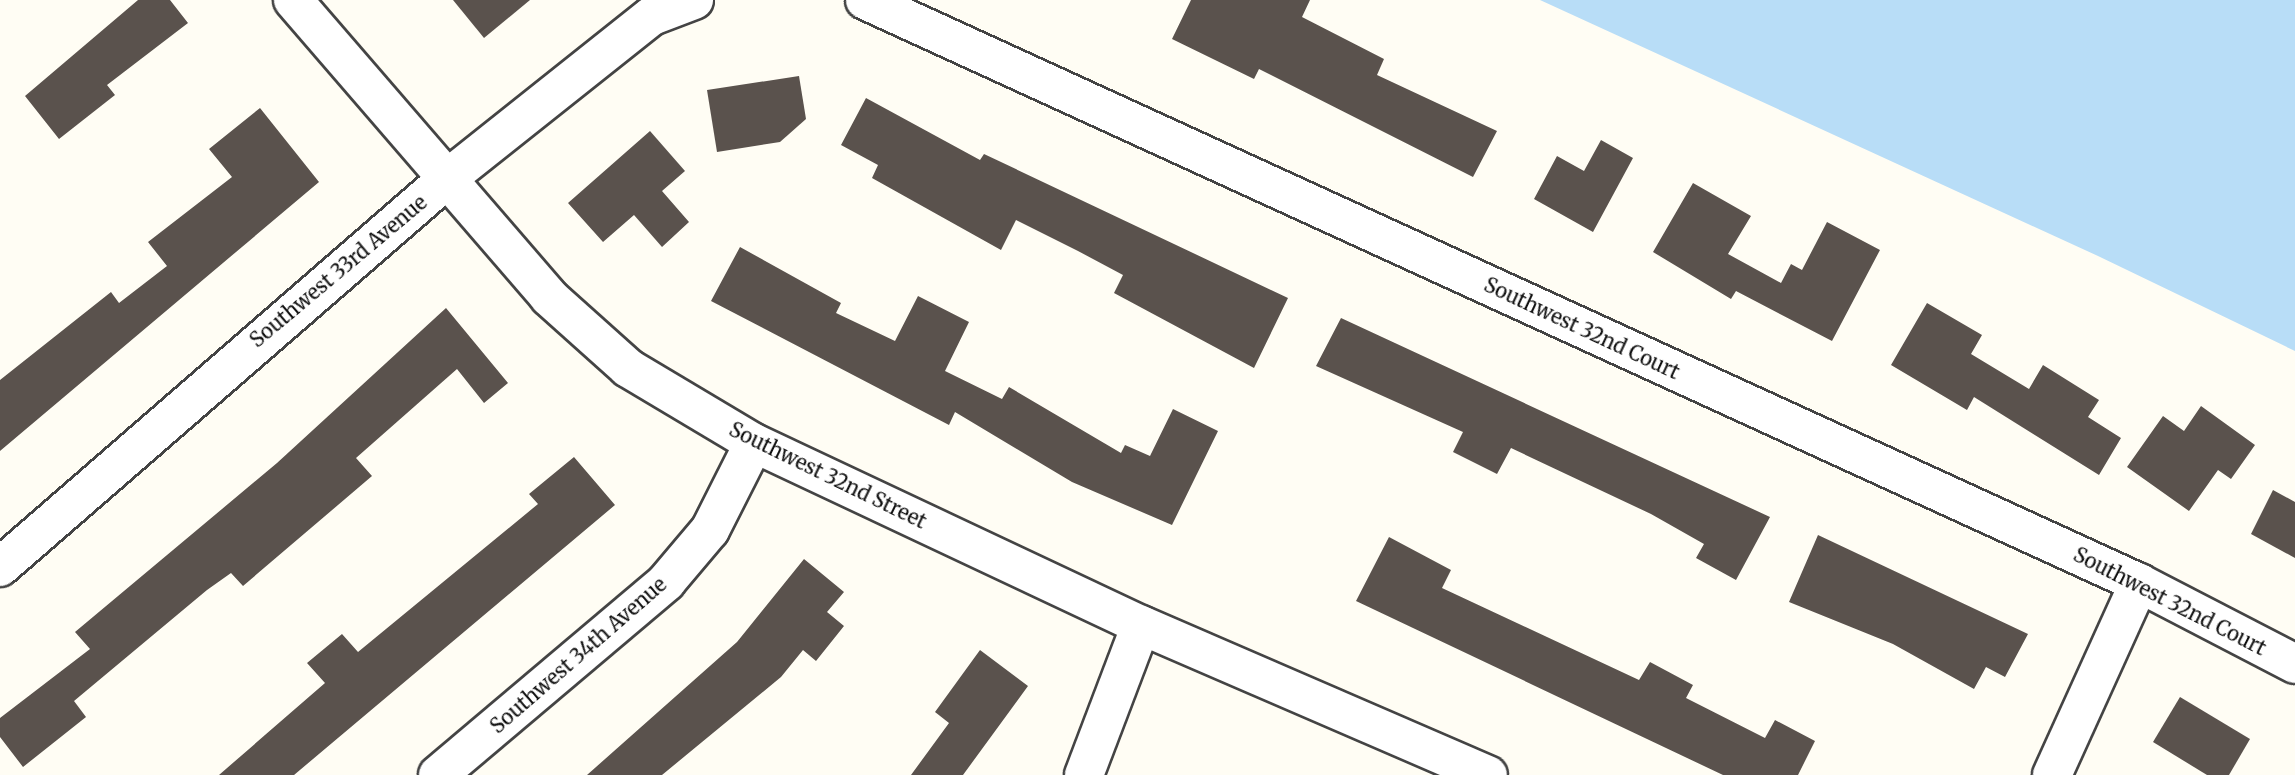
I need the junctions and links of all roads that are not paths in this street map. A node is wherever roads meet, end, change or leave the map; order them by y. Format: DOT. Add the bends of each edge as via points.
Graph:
graph roads {
  1 [pos="293,0"];
  2 [pos="694,0"];
  3 [pos="865,0"];
  4 [pos="448,178"];
  5 [pos="754,443"];
  6 [pos="0,567"];
  7 [pos="2139,583"];
  8 [pos="1141,625"];
  9 [pos="2295,664"];
  10 [pos="438,775"];
  11 [pos="1084,775"];
  12 [pos="1488,775"];
  13 [pos="2052,775"];
  1 -- 4 [label="street, Southwest 32nd Street"];
  2 -- 4 [label="street, Southwest 33rd Avenue" via="652,16"];
  3 -- 7 [label="street, Southwest 32nd Court"];
  4 -- 5 [label="street, Southwest 32nd Street" via="549,297 628,368"];
  4 -- 6 [label="street, Southwest 33rd Avenue"];
  5 -- 8 [label="street, Southwest 32nd Street"];
  5 -- 10 [label="street, Southwest 34th Avenue" via="710,530 666,582"];
  7 -- 9 [label="street, Southwest 32nd Court"];
  7 -- 13 [label="street"];
  8 -- 11 [label="street"];
  8 -- 12 [label="street, Southwest 32nd Street"];
}
